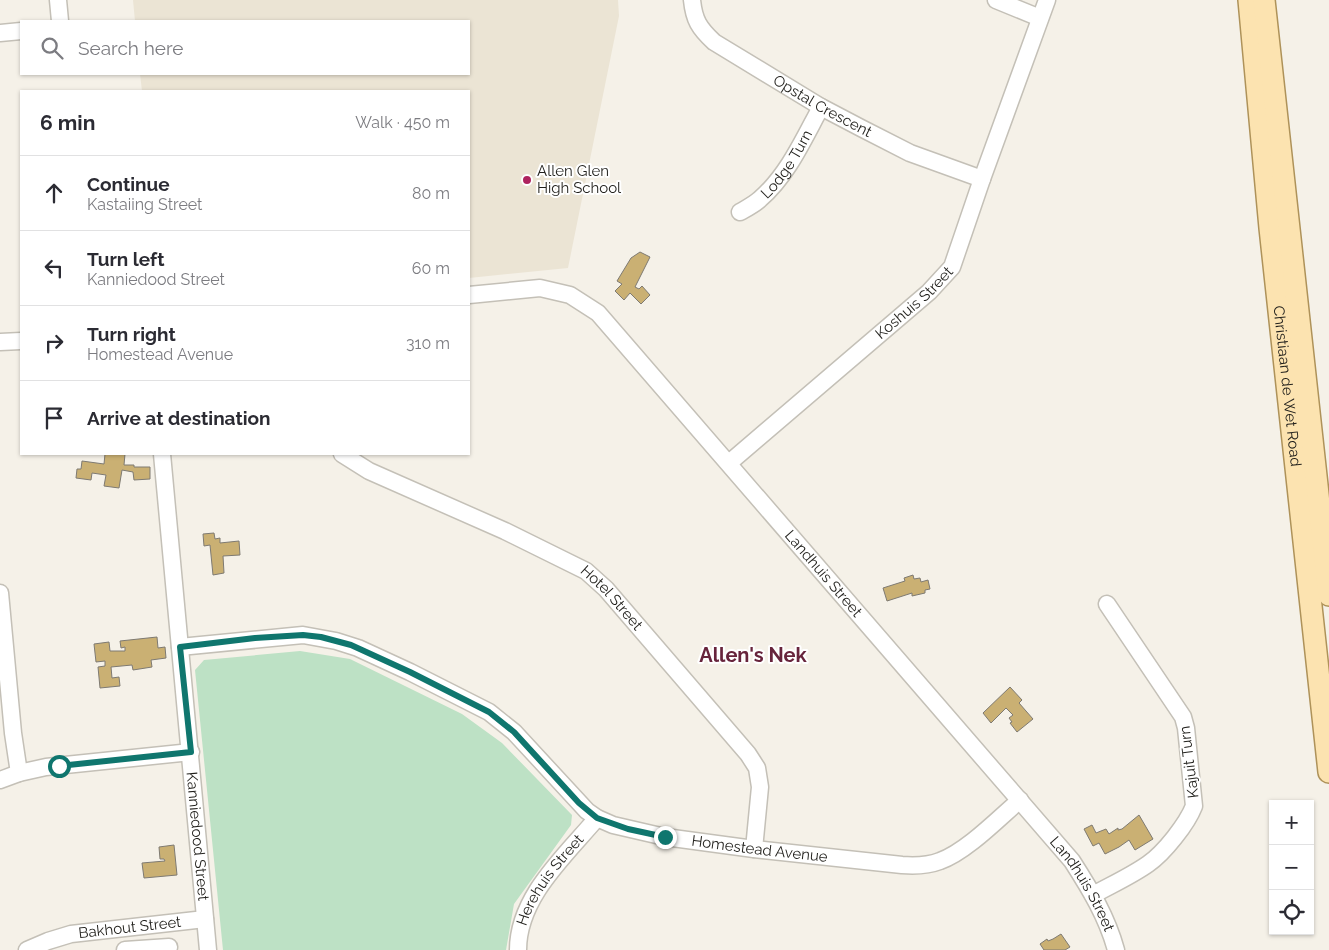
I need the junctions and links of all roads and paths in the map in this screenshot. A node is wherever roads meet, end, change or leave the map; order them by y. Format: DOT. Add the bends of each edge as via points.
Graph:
graph roads {
  1 [pos="58,0"];
  2 [pos="692,0"];
  3 [pos="996,0"];
  4 [pos="1047,0"];
  5 [pos="1249,0"];
  6 [pos="1264,0"];
  7 [pos="1040,18"];
  8 [pos="60,20"];
  9 [pos="20,31"];
  10 [pos="0,33"];
  11 [pos="821,107"];
  12 [pos="982,179"];
  13 [pos="740,212"];
  14 [pos="470,295"];
  15 [pos="20,341"];
  16 [pos="0,342"];
  17 [pos="162,455"];
  18 [pos="344,455"];
  19 [pos="729,463"];
  20 [pos="0,593"];
  21 [pos="1329,595"];
  22 [pos="1107,604"];
  23 [pos="180,647"];
  24 [pos="191,752"];
  25 [pos="19,772"];
  26 [pos="1329,772"];
  27 [pos="0,780"];
  28 [pos="1020,800"];
  29 [pos="597,818"];
  30 [pos="754,849"];
  31 [pos="1094,895"];
  32 [pos="206,919"];
  33 [pos="115,928"];
  34 [pos="169,947"];
  35 [pos="27,950"];
  36 [pos="117,950"];
  37 [pos="125,950"];
  38 [pos="208,950"];
  39 [pos="518,950"];
  40 [pos="1116,950"];
  1 -- 8 [label="street"];
  2 -- 11 [label="street, Opstal Crescent" via="700,29 714,42"];
  3 -- 7 [label="street"];
  4 -- 7 [label="street, Koshuis Street"];
  5 -- 26 [label="main road, Christiaan de Wet Road" via="1270,228"];
  6 -- 21 [label="main road, Christiaan de Wet Road"];
  7 -- 12 [label="street, Koshuis Street"];
  9 -- 10 [label="street"];
  11 -- 12 [label="street, Opstal Crescent" via="910,153"];
  11 -- 13 [label="street, Lodge Turn" via="773,187"];
  12 -- 19 [label="street, Koshuis Street" via="952,267 941,280"];
  14 -- 19 [label="street, Landhuis Street" via="540,288 578,298 616,332"];
  15 -- 16 [label="street"];
  17 -- 23 [label="street, Kanniedood Street"];
  18 -- 30 [label="street, Hotel Street" via="369,471 586,571 606,589 757,768 760,787"];
  19 -- 28 [label="street, Landhuis Street"];
  20 -- 25 [label="street"];
  22 -- 31 [label="street, Kajuit Turn" via="1183,717 1194,806 1175,837 1149,863"];
  23 -- 24 [label="street, Kanniedood Street"];
  23 -- 29 [label="street, Homestead Avenue" via="303,635 358,648 489,712 514,732"];
  24 -- 25 [label="street"];
  24 -- 32 [label="street, Kanniedood Street"];
  25 -- 27 [label="street"];
  28 -- 30 [label="street, Homestead Avenue" via="957,854 921,866"];
  28 -- 31 [label="street, Landhuis Street" via="1072,861"];
  29 -- 30 [label="street, Homestead Avenue" via="647,834"];
  29 -- 39 [label="street, Herehuis Street" via="534,894 520,929"];
  31 -- 40 [label="street, Landhuis Street"];
  32 -- 33 [label="street, Bakhout Street"];
  32 -- 38 [label="street, Kanniedood Street"];
  33 -- 35 [label="street, Bakhout Street" via="71,934"];
  33 -- 36 [label="street"];
  34 -- 37 [label="street"];
}
